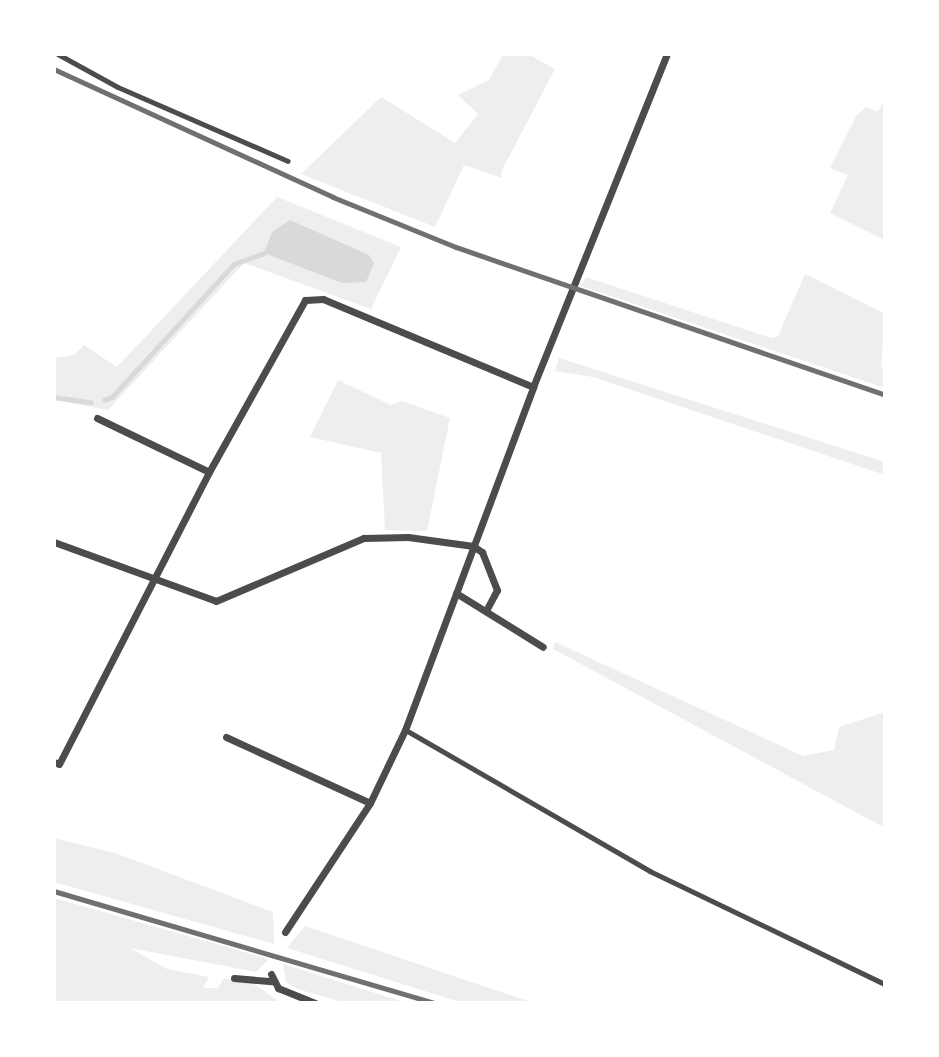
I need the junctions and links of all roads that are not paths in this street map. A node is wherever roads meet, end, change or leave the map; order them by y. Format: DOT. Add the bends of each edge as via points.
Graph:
graph roads {
  1 [pos="58,54"];
  2 [pos="667,54"];
  3 [pos="288,161"];
  4 [pos="533,387"];
  5 [pos="113,414"];
  6 [pos="97,418"];
  7 [pos="108,423"];
  8 [pos="209,472"];
  9 [pos="54,542"];
  10 [pos="473,546"];
  11 [pos="155,580"];
  12 [pos="456,593"];
  13 [pos="486,611"];
  14 [pos="543,647"];
  15 [pos="405,730"];
  16 [pos="226,737"];
  17 [pos="56,763"];
  18 [pos="54,772"];
  19 [pos="370,803"];
  20 [pos="285,932"];
  21 [pos="234,978"];
  22 [pos="885,984"];
  23 [pos="315,1003"];
  1 -- 3 [label="lane" via="118,87"];
  2 -- 4 [label="street"];
  4 -- 8 [label="street" via="323,299 305,300"];
  4 -- 10 [label="street"];
  5 -- 7 [label="street"];
  6 -- 7 [label="street"];
  7 -- 8 [label="street"];
  8 -- 11 [label="street"];
  9 -- 11 [label="street"];
  10 -- 11 [label="street" via="408,537 364,538 216,601"];
  10 -- 12 [label="street"];
  10 -- 13 [label="street" via="482,552 497,590"];
  11 -- 17 [label="street"];
  12 -- 13 [label="street"];
  12 -- 15 [label="street"];
  13 -- 14 [label="street"];
  15 -- 19 [label="street"];
  15 -- 22 [label="lane" via="650,871"];
  16 -- 19 [label="street"];
  17 -- 18 [label="street"];
  19 -- 20 [label="street"];
  21 -- 23 [label="street" via="272,977 278,988"];
}
